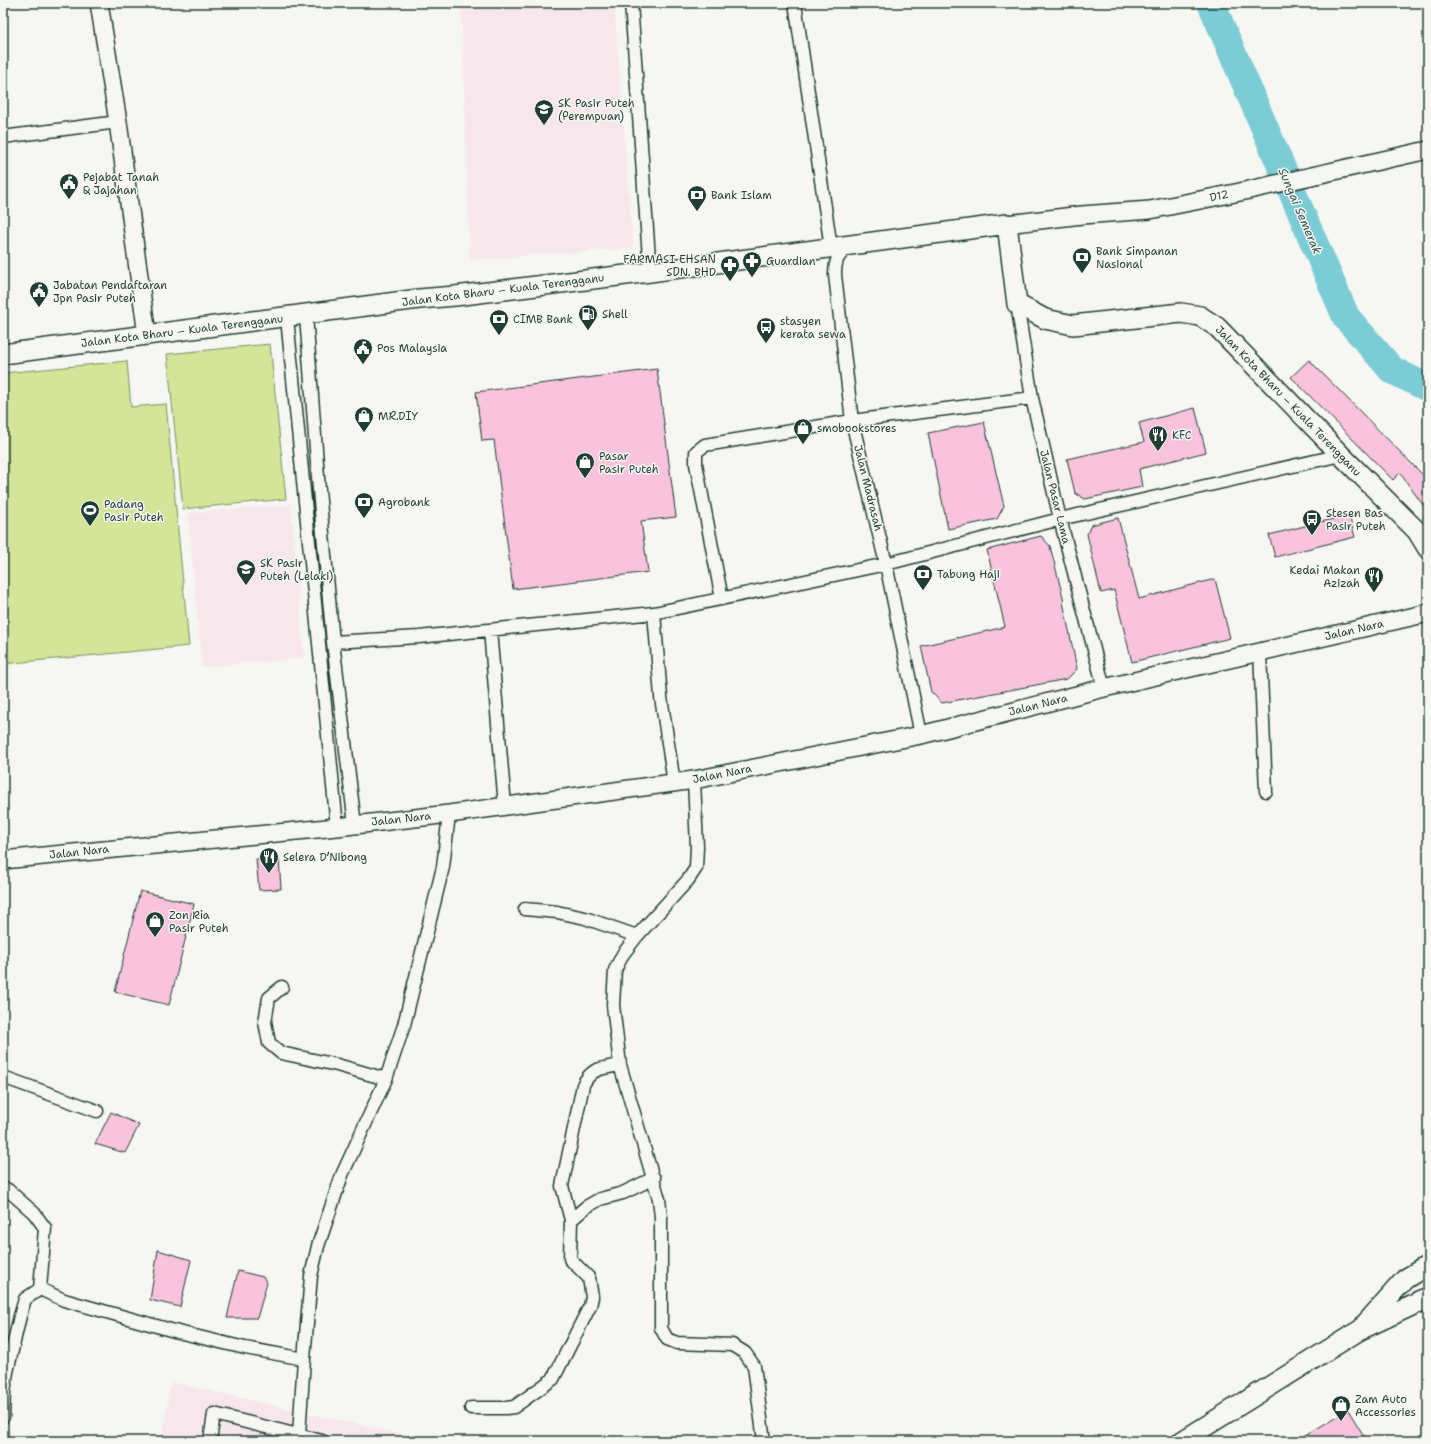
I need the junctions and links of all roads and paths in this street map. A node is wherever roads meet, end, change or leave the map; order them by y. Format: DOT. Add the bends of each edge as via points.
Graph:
graph roads {
  1 [pos="99,3"];
  2 [pos="631,3"];
  3 [pos="795,3"];
  4 [pos="118,122"];
  5 [pos="3,137"];
  6 [pos="1428,150"];
  7 [pos="1006,224"];
  8 [pos="850,245"];
  9 [pos="831,248"];
  10 [pos="650,272"];
  11 [pos="1017,304"];
  12 [pos="306,315"];
  13 [pos="287,318"];
  14 [pos="147,335"];
  15 [pos="3,354"];
  16 [pos="1032,398"];
  17 [pos="852,421"];
  18 [pos="1341,455"];
  19 [pos="1060,520"];
  20 [pos="1428,549"];
  21 [pos="886,564"];
  22 [pos="722,599"];
  23 [pos="654,614"];
  24 [pos="1428,614"];
  25 [pos="490,630"];
  26 [pos="333,642"];
  27 [pos="1260,652"];
  28 [pos="1104,688"];
  29 [pos="920,735"];
  30 [pos="694,780"];
  31 [pos="674,783"];
  32 [pos="1266,791"];
  33 [pos="505,806"];
  34 [pos="449,814"];
  35 [pos="355,825"];
  36 [pos="337,827"];
  37 [pos="3,860"];
  38 [pos="525,909"];
  39 [pos="637,936"];
  40 [pos="282,987"];
  41 [pos="620,1065"];
  42 [pos="3,1077"];
  43 [pos="386,1079"];
  44 [pos="97,1111"];
  45 [pos="654,1178"];
  46 [pos="3,1188"];
  47 [pos="571,1220"];
  48 [pos="1428,1265"];
  49 [pos="40,1289"];
  50 [pos="1425,1299"];
  51 [pos="1360,1330"];
  52 [pos="304,1359"];
  53 [pos="471,1408"];
  54 [pos="3,1417"];
  55 [pos="299,1435"];
  56 [pos="210,1441"];
  57 [pos="322,1441"];
  58 [pos="764,1441"];
  59 [pos="1182,1441"];
  1 -- 4 [label="main road"];
  2 -- 10 [label="street"];
  3 -- 9 [label="street"];
  4 -- 5 [label="street"];
  4 -- 14 [label="main road"];
  6 -- 7 [label="main road, D12" via="1150,210 1082,214"];
  7 -- 8 [label="main road, Jalan Kota Bharu – Kuala Terengganu"];
  7 -- 11 [label="main road"];
  8 -- 9 [label="main road, Jalan Kota Bharu – Kuala Terengganu"];
  8 -- 17 [label="street, Jalan Madrasah" via="838,256 835,275"];
  9 -- 10 [label="main road, Jalan Kota Bharu – Kuala Terengganu"];
  10 -- 12 [label="main road, Jalan Kota Bharu – Kuala Terengganu"];
  11 -- 16 [label="street, Jalan Pasar Lama"];
  11 -- 18 [label="main road, Jalan Kota Bharu – Kuala Terengganu" via="1045,319 1073,325 1181,313 1200,316 1217,326"];
  12 -- 13 [label="main road, Jalan Kota Bharu – Kuala Terengganu"];
  12 -- 26 [label="street"];
  13 -- 14 [label="main road, Jalan Kota Bharu – Kuala Terengganu"];
  13 -- 36 [label="street"];
  14 -- 15 [label="main road, Jalan Kota Bharu – Kuala Terengganu"];
  16 -- 17 [label="street"];
  16 -- 19 [label="street, Jalan Pasar Lama"];
  17 -- 21 [label="street, Jalan Madrasah"];
  17 -- 22 [label="street" via="705,444 696,452 696,464"];
  18 -- 19 [label="street"];
  18 -- 20 [label="main road, Jalan Kota Bharu – Kuala Terengganu" via="1417,532"];
  19 -- 21 [label="street"];
  19 -- 28 [label="street, Jalan Pasar Lama"];
  21 -- 22 [label="street"];
  21 -- 29 [label="street, Jalan Madrasah"];
  22 -- 23 [label="street"];
  23 -- 25 [label="street"];
  23 -- 31 [label="street" via="661,697"];
  24 -- 27 [label="main road, Jalan Nara"];
  25 -- 26 [label="street" via="415,638"];
  25 -- 33 [label="street"];
  26 -- 35 [label="street"];
  27 -- 28 [label="main road, Jalan Nara"];
  27 -- 32 [label="street"];
  28 -- 29 [label="main road, Jalan Nara"];
  29 -- 30 [label="main road, Jalan Nara"];
  30 -- 31 [label="main road, Jalan Nara"];
  30 -- 39 [label="street" via="696,868"];
  31 -- 33 [label="main road, Jalan Nara"];
  33 -- 34 [label="main road, Jalan Nara"];
  34 -- 35 [label="main road, Jalan Nara"];
  34 -- 43 [label="street" via="443,867 404,1025"];
  35 -- 36 [label="main road, Jalan Nara"];
  36 -- 37 [label="main road, Jalan Nara"];
  38 -- 39 [label="street" via="585,918"];
  39 -- 41 [label="street" via="615,970 613,1005"];
  40 -- 43 [label="street" via="269,998 265,1022 269,1044 282,1053"];
  41 -- 45 [label="street"];
  41 -- 47 [label="street" via="596,1070 588,1075 583,1085 562,1186"];
  42 -- 44 [label="street"];
  43 -- 52 [label="street" via="342,1175 318,1246 311,1276"];
  45 -- 47 [label="street" via="624,1193 600,1199"];
  45 -- 58 [label="street" via="661,1217 661,1328 667,1339 677,1343 732,1345 745,1353 754,1366"];
  46 -- 49 [label="street" via="34,1213 45,1228"];
  47 -- 53 [label="street" via="570,1259 589,1278 592,1297 590,1306 553,1379 514,1407"];
  48 -- 51 [label="main road" via="1405,1279"];
  49 -- 52 [label="street" via="64,1300 178,1332"];
  49 -- 54 [label="street" via="25,1299 20,1316 7,1372"];
  50 -- 51 [label="main road"];
  51 -- 59 [label="main road"];
  52 -- 55 [label="street"];
  55 -- 56 [label="street" via="214,1414"];
  55 -- 57 [label="street"];
}
